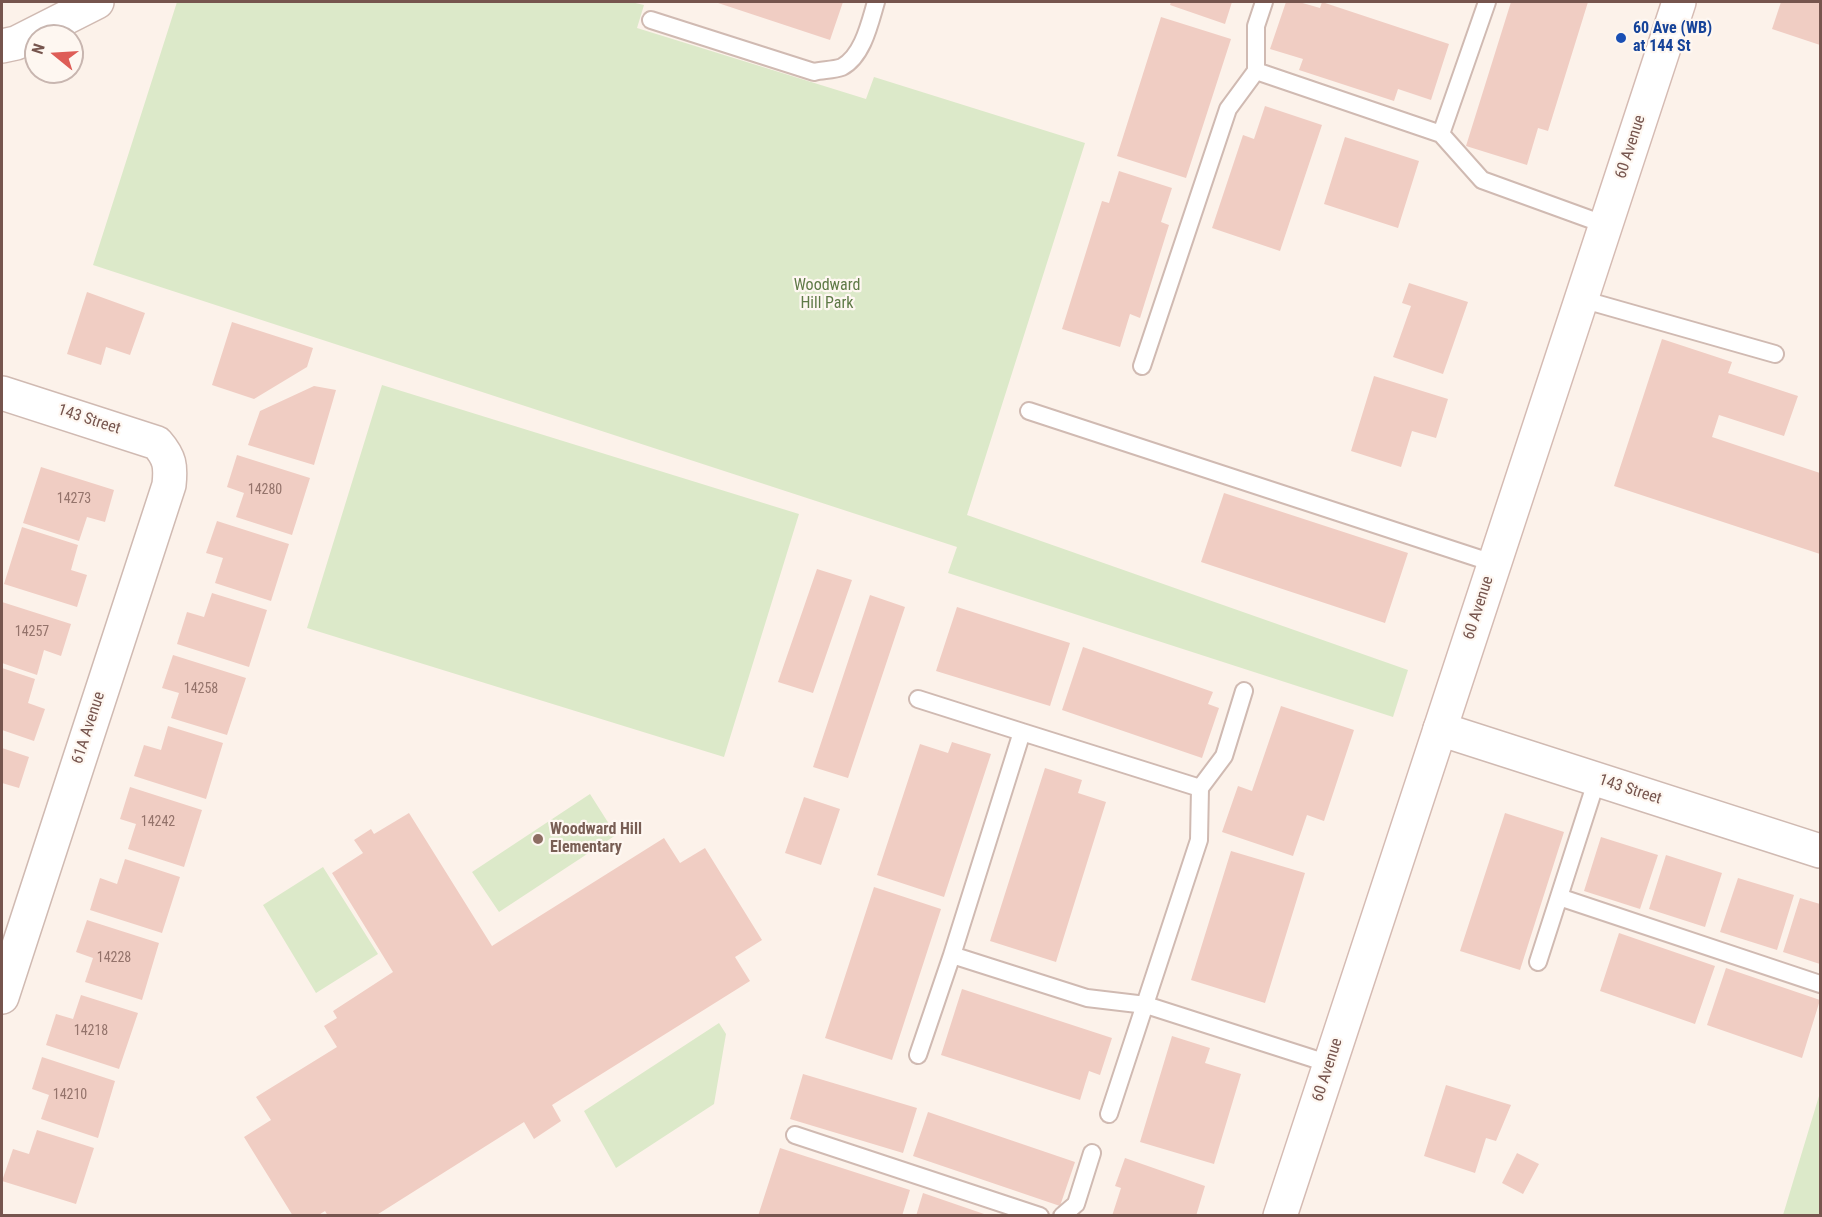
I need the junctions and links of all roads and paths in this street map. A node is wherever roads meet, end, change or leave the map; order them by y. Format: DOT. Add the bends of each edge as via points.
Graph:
graph roads {
  1 [pos="97,2"];
  2 [pos="876,2"];
  3 [pos="1264,2"];
  4 [pos="1487,2"];
  5 [pos="1678,2"];
  6 [pos="651,20"];
  7 [pos="2,46"];
  8 [pos="1256,72"];
  9 [pos="1441,134"];
  10 [pos="1606,225"];
  11 [pos="1581,299"];
  12 [pos="1775,354"];
  13 [pos="1142,366"];
  14 [pos="2,393"];
  15 [pos="1029,411"];
  16 [pos="170,457"];
  17 [pos="1493,564"];
  18 [pos="1244,691"];
  19 [pos="918,699"];
  20 [pos="1440,729"];
  21 [pos="1022,732"];
  22 [pos="1597,779"];
  23 [pos="1200,788"];
  24 [pos="1821,851"];
  25 [pos="1559,897"];
  26 [pos="952,955"];
  27 [pos="1538,962"];
  28 [pos="1821,984"];
  29 [pos="2,998"];
  30 [pos="1146,1005"];
  31 [pos="918,1055"];
  32 [pos="1330,1064"];
  33 [pos="1109,1114"];
  34 [pos="795,1135"];
  35 [pos="1092,1153"];
  36 [pos="1040,1215"];
  37 [pos="1062,1215"];
  38 [pos="1280,1215"];
  1 -- 7 [label="street"];
  2 -- 6 [label="lane" via="864,38 851,60 840,68 814,72"];
  3 -- 8 [label="lane" via="1256,26"];
  4 -- 9 [label="lane"];
  5 -- 10 [label="street, 60 Avenue"];
  8 -- 9 [label="lane"];
  8 -- 13 [label="lane" via="1228,109"];
  9 -- 10 [label="lane" via="1482,180"];
  10 -- 11 [label="street, 60 Avenue"];
  11 -- 12 [label="lane"];
  11 -- 17 [label="street, 60 Avenue"];
  14 -- 16 [label="street, 143 Street" via="142,437 157,443"];
  15 -- 17 [label="lane"];
  16 -- 29 [label="street, 61A Avenue" via="169,485"];
  17 -- 20 [label="street, 60 Avenue"];
  18 -- 23 [label="lane" via="1224,756"];
  19 -- 21 [label="lane"];
  20 -- 22 [label="street, 143 Street"];
  20 -- 32 [label="street, 60 Avenue"];
  21 -- 23 [label="lane"];
  21 -- 26 [label="lane"];
  22 -- 24 [label="street, 143 Street"];
  22 -- 25 [label="lane"];
  23 -- 30 [label="lane" via="1199,840"];
  25 -- 27 [label="lane"];
  25 -- 28 [label="lane"];
  26 -- 30 [label="lane" via="1086,998"];
  26 -- 31 [label="lane"];
  30 -- 32 [label="lane"];
  30 -- 33 [label="lane"];
  32 -- 38 [label="street, 60 Avenue"];
  34 -- 36 [label="lane"];
  35 -- 37 [label="lane" via="1076,1204"];
}
